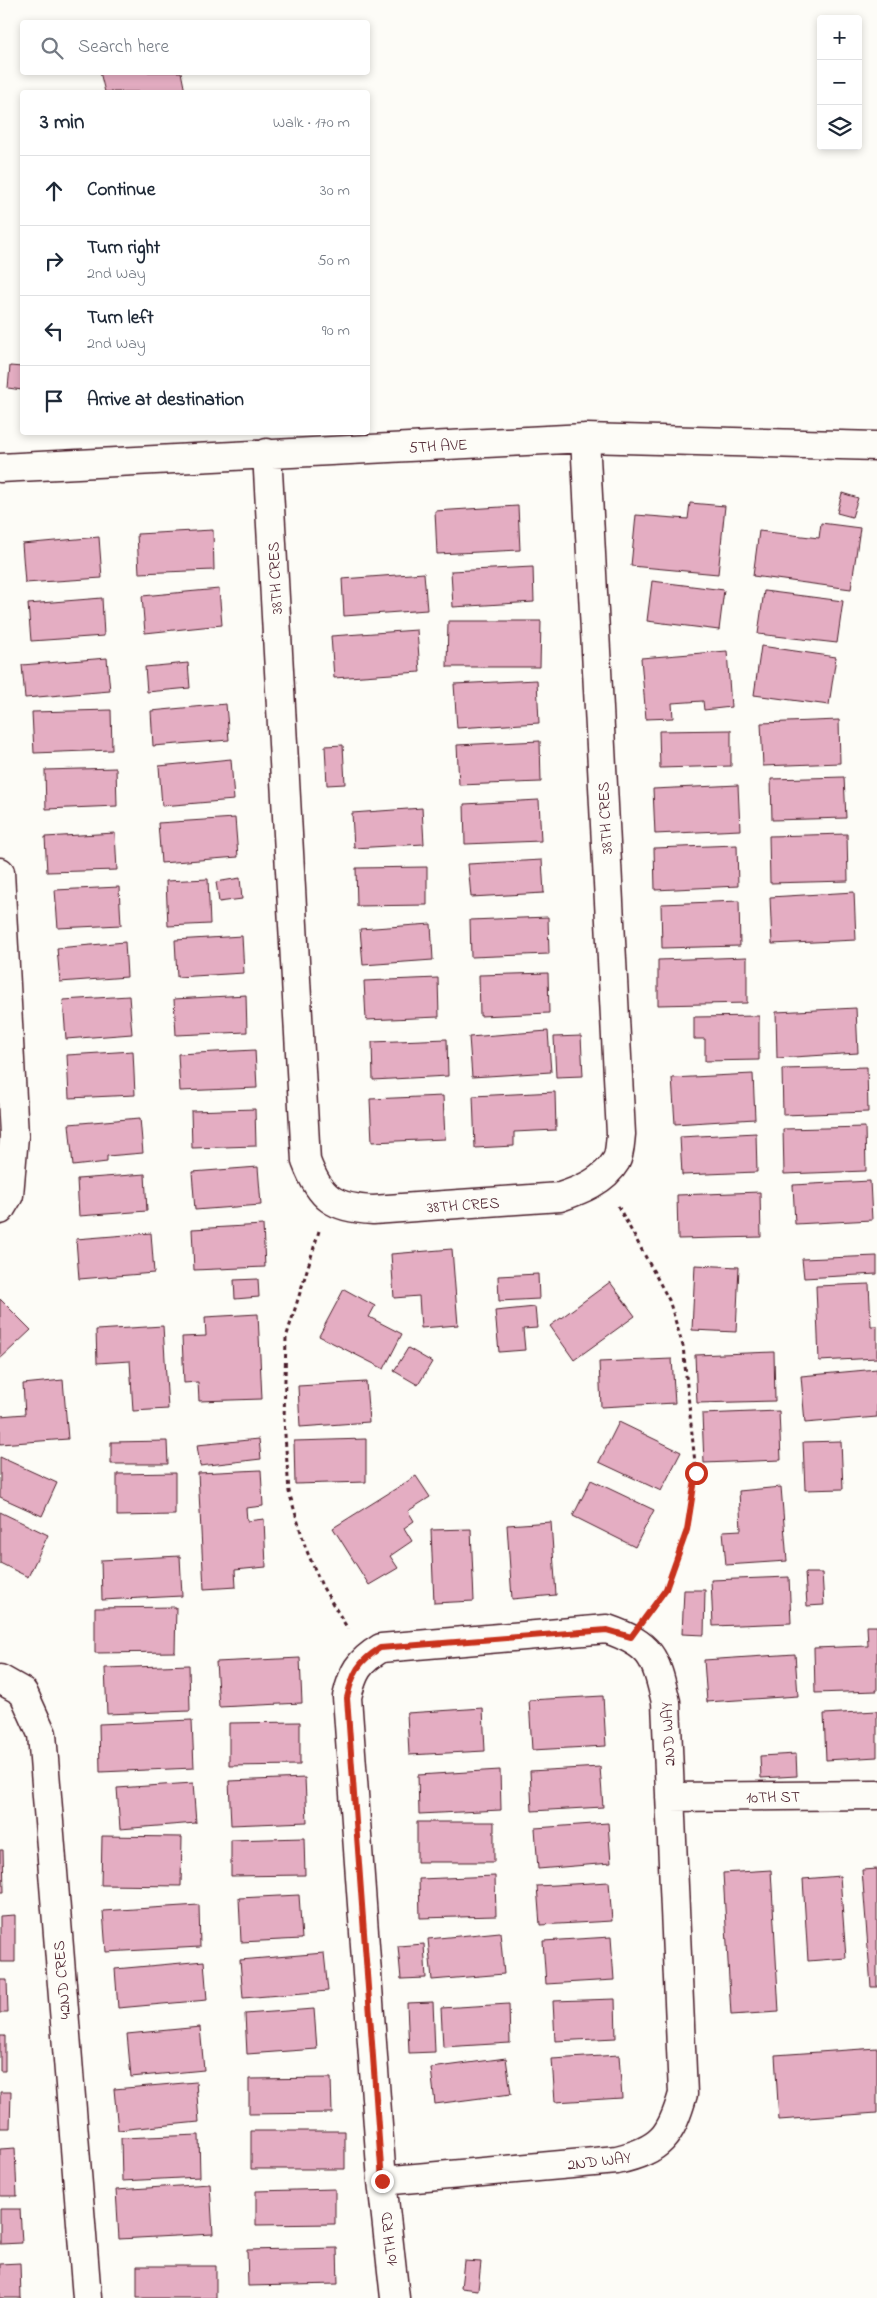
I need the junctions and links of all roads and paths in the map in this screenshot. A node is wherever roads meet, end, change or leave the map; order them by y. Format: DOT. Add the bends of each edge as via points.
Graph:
graph roads {
  1 [pos="585,438"];
  2 [pos="877,446"];
  3 [pos="267,453"];
  4 [pos="0,468"];
  5 [pos="0,872"];
  6 [pos="601,1178"];
  7 [pos="330,1200"];
  8 [pos="0,1210"];
  9 [pos="631,1637"];
  10 [pos="364,1658"];
  11 [pos="0,1679"];
  12 [pos="877,1795"];
  13 [pos="670,1797"];
  14 [pos="382,2181"];
  15 [pos="87,2298"];
  16 [pos="395,2298"];
  1 -- 2 [label="street, 5TH AVE"];
  1 -- 3 [label="street, 5TH AVE"];
  1 -- 6 [label="street, 38TH CRES" via="621,1134 616,1160"];
  3 -- 4 [label="street, 5TH AVE"];
  3 -- 7 [label="street, 38TH CRES" via="306,1161 315,1186"];
  5 -- 8 [label="street" via="14,1136 10,1195"];
  6 -- 7 [label="street, 38TH CRES" via="560,1197 374,1210 351,1209"];
  6 -- 9 [label="path" via="669,1300 683,1346 696,1473 687,1530 666,1589"];
  7 -- 10 [label="path" via="286,1338 284,1420 289,1492 306,1549 322,1586"];
  9 -- 10 [label="street, 2ND WAY" via="607,1630 567,1632 380,1648"];
  9 -- 13 [label="street, 2ND WAY" via="648,1650 658,1670 666,1702"];
  10 -- 14 [label="street" via="352,1676 347,1698"];
  11 -- 15 [label="street, 42ND CRES" via="23,1692 42,1734"];
  12 -- 13 [label="street, 10TH ST"];
  13 -- 14 [label="street, 2ND WAY" via="683,2094 675,2122 660,2142 641,2155 617,2160"];
  14 -- 16 [label="street, 10TH RD"];
}
